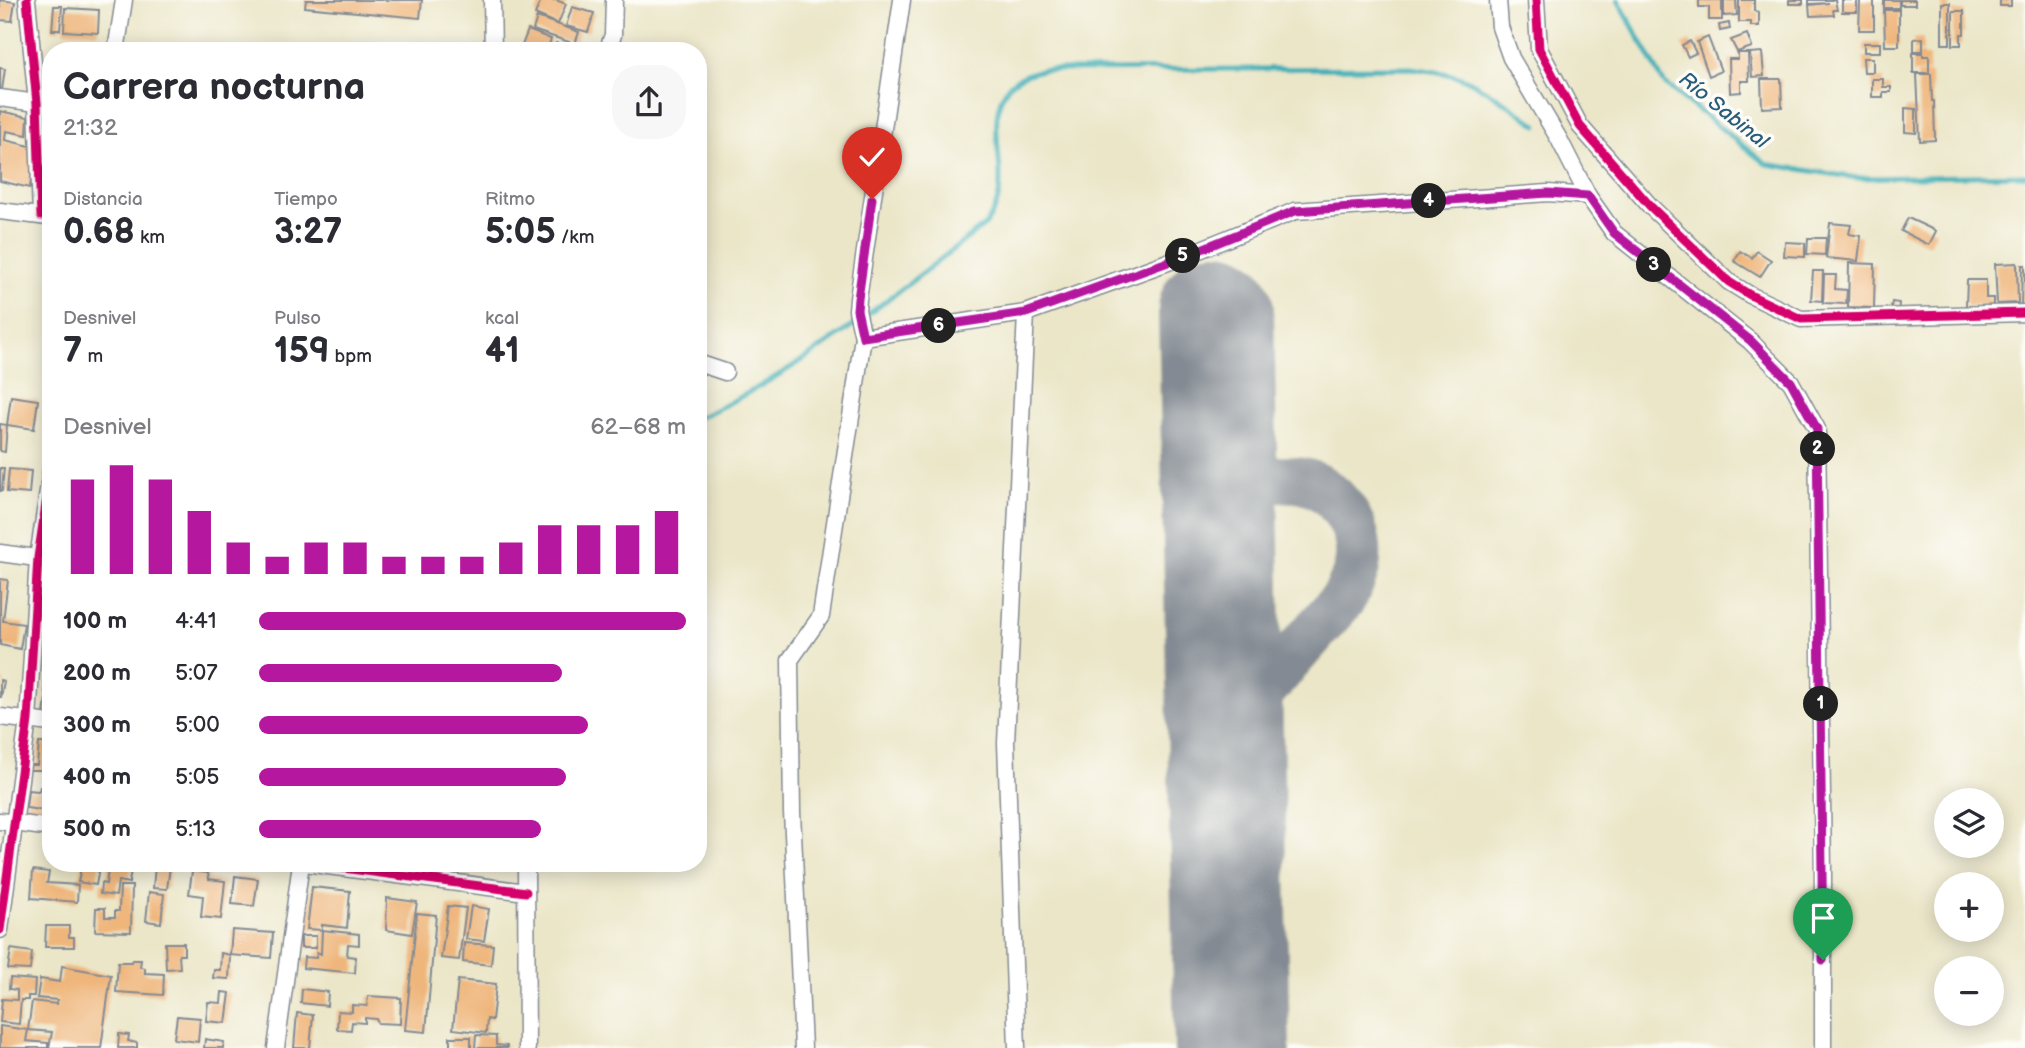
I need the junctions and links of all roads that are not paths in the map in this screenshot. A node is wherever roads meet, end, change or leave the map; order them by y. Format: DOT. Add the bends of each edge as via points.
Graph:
graph roads {
  1 [pos="27,0"];
  2 [pos="124,0"];
  3 [pos="492,0"];
  4 [pos="614,0"];
  5 [pos="902,0"];
  6 [pos="1498,0"];
  7 [pos="1536,0"];
  8 [pos="117,42"];
  9 [pos="493,42"];
  10 [pos="611,42"];
  11 [pos="0,98"];
  12 [pos="37,103"];
  13 [pos="42,166"];
  14 [pos="1588,196"];
  15 [pos="0,211"];
  16 [pos="42,216"];
  17 [pos="1026,313"];
  18 [pos="2025,313"];
  19 [pos="862,334"];
  20 [pos="707,366"];
  21 [pos="725,372"];
  22 [pos="0,553"];
  23 [pos="42,559"];
  24 [pos="42,579"];
  25 [pos="0,717"];
  26 [pos="28,720"];
  27 [pos="42,722"];
  28 [pos="7,822"];
  29 [pos="42,827"];
  30 [pos="302,872"];
  31 [pos="372,872"];
  32 [pos="526,872"];
  33 [pos="526,892"];
  34 [pos="0,930"];
  35 [pos="276,1048"];
  36 [pos="527,1048"];
  37 [pos="803,1048"];
  38 [pos="1017,1048"];
  39 [pos="1823,1048"];
  1 -- 12 [label="street"];
  2 -- 8 [label="street"];
  3 -- 9 [label="street"];
  4 -- 10 [label="street"];
  5 -- 19 [label="street" via="857,310"];
  6 -- 14 [label="street" via="1500,27 1511,58"];
  7 -- 18 [label="street" via="1539,49 1580,126 1650,206 1729,282 1801,319"];
  11 -- 12 [label="street"];
  12 -- 13 [label="street"];
  14 -- 17 [label="street" via="1548,193 1295,211"];
  14 -- 39 [label="street" via="1614,233 1751,341 1791,382 1817,429"];
  15 -- 16 [label="street"];
  17 -- 19 [label="street"];
  17 -- 38 [label="street" via="1006,743"];
  19 -- 37 [label="street" via="821,616 790,660"];
  20 -- 21 [label="street"];
  22 -- 23 [label="street"];
  24 -- 26 [label="street"];
  25 -- 26 [label="street"];
  26 -- 27 [label="street"];
  26 -- 28 [label="street"];
  28 -- 29 [label="street"];
  28 -- 34 [label="street"];
  30 -- 35 [label="street"];
  31 -- 33 [label="street"];
  32 -- 33 [label="street"];
  33 -- 36 [label="street"];
}
